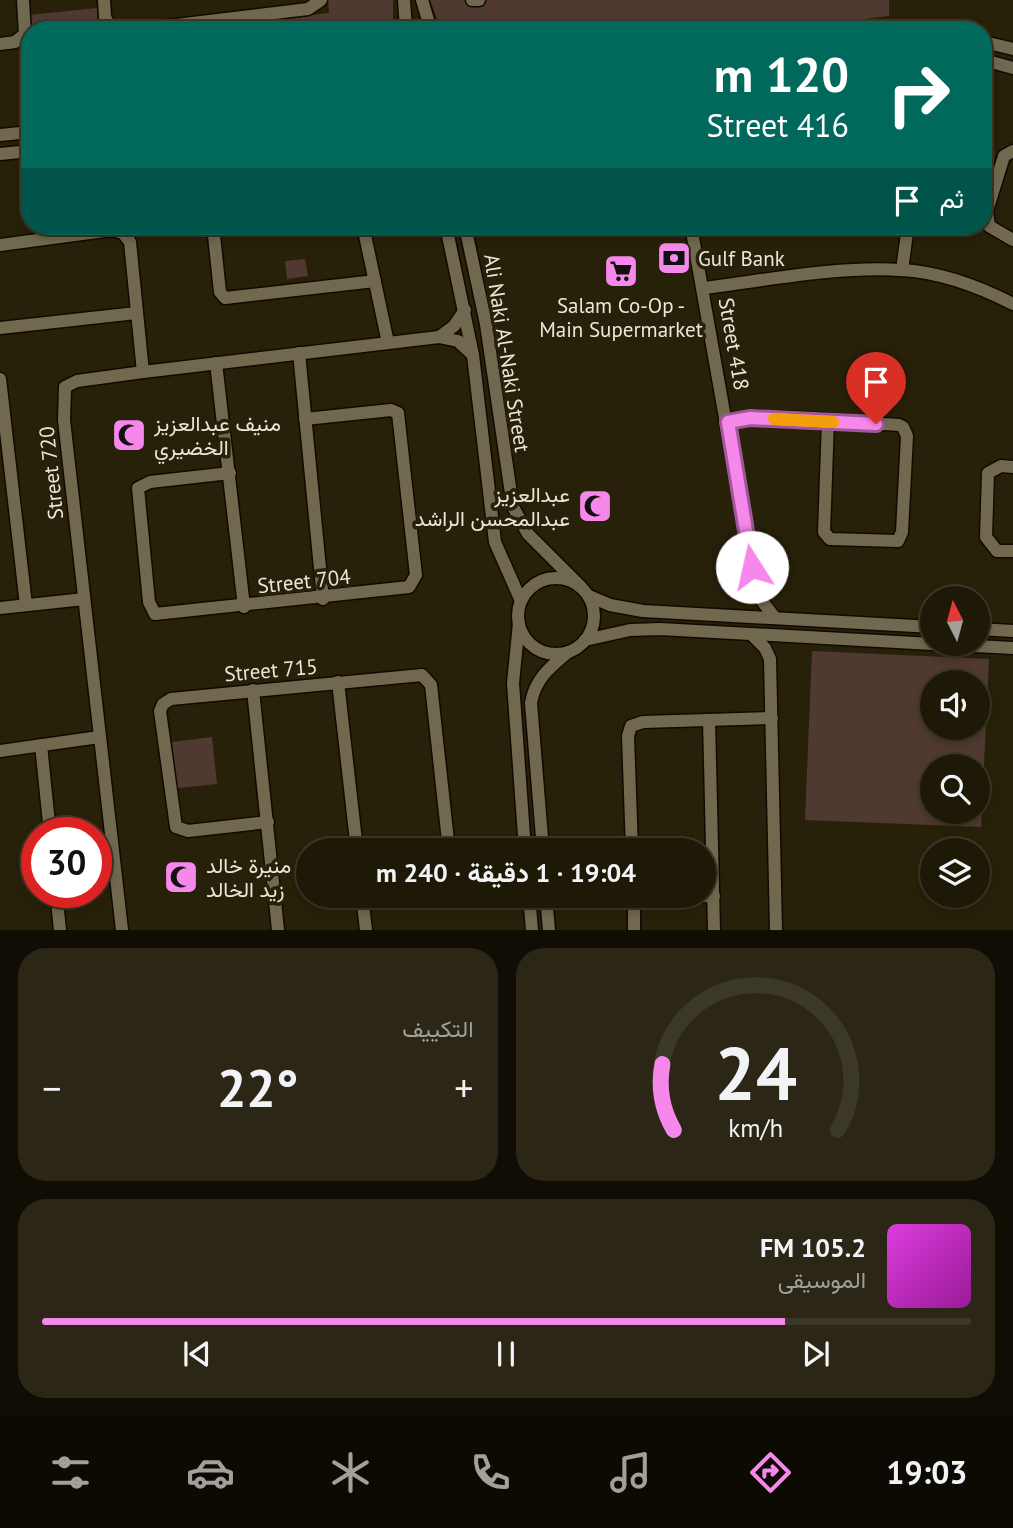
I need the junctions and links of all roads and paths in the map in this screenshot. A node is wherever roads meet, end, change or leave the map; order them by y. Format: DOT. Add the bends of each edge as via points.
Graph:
graph roads {
  1 [pos="23,0"];
  2 [pos="104,0"];
  3 [pos="321,0"];
  4 [pos="404,0"];
  5 [pos="422,0"];
  6 [pos="472,0"];
  7 [pos="479,0"];
  8 [pos="24,21"];
  9 [pos="107,21"];
  10 [pos="209,21"];
  11 [pos="405,21"];
  12 [pos="428,21"];
  13 [pos="21,37"];
  14 [pos="0,44"];
  15 [pos="992,44"];
  16 [pos="1013,49"];
  17 [pos="992,62"];
  18 [pos="1013,68"];
  19 [pos="21,133"];
  20 [pos="0,135"];
  21 [pos="21,151"];
  22 [pos="1013,151"];
  23 [pos="0,154"];
  24 [pos="992,195"];
  25 [pos="992,228"];
  26 [pos="75,235"];
  27 [pos="125,235"];
  28 [pos="214,235"];
  29 [pos="365,235"];
  30 [pos="448,235"];
  31 [pos="467,235"];
  32 [pos="693,235"];
  33 [pos="907,235"];
  34 [pos="1013,240"];
  35 [pos="0,245"];
  36 [pos="902,270"];
  37 [pos="375,281"];
  38 [pos="705,288"];
  39 [pos="1013,304"];
  40 [pos="465,310"];
  41 [pos="136,313"];
  42 [pos="0,328"];
  43 [pos="439,337"];
  44 [pos="388,343"];
  45 [pos="299,352"];
  46 [pos="473,355"];
  47 [pos="216,362"];
  48 [pos="143,372"];
  49 [pos="0,379"];
  50 [pos="305,419"];
  51 [pos="828,421"];
  52 [pos="728,422"];
  53 [pos="1013,467"];
  54 [pos="230,473"];
  55 [pos="1013,551"];
  56 [pos="585,591"];
  57 [pos="756,593"];
  58 [pos="84,599"];
  59 [pos="324,599"];
  60 [pos="521,601"];
  61 [pos="26,605"];
  62 [pos="0,607"];
  63 [pos="244,607"];
  64 [pos="738,616"];
  65 [pos="775,618"];
  66 [pos="519,622"];
  67 [pos="920,626"];
  68 [pos="990,630"];
  69 [pos="1013,631"];
  70 [pos="752,635"];
  71 [pos="791,636"];
  72 [pos="585,640"];
  73 [pos="920,643"];
  74 [pos="990,646"];
  75 [pos="1013,648"];
  76 [pos="570,651"];
  77 [pos="770,659"];
  78 [pos="338,682"];
  79 [pos="253,690"];
  80 [pos="772,718"];
  81 [pos="709,720"];
  82 [pos="99,737"];
  83 [pos="41,745"];
  84 [pos="0,751"];
  85 [pos="48,817"];
  86 [pos="268,822"];
  87 [pos="356,838"];
  88 [pos="448,838"];
  89 [pos="525,838"];
  90 [pos="541,838"];
  91 [pos="632,838"];
  92 [pos="712,838"];
  93 [pos="58,908"];
  94 [pos="363,908"];
  95 [pos="530,908"];
  96 [pos="547,908"];
  97 [pos="634,908"];
  98 [pos="713,908"];
  99 [pos="60,929"];
  100 [pos="122,929"];
  101 [pos="278,929"];
  102 [pos="366,929"];
  103 [pos="532,929"];
  104 [pos="549,929"];
  105 [pos="635,929"];
  106 [pos="714,929"];
  107 [pos="776,929"];
  1 -- 8 [label="street"];
  2 -- 9 [label="street"];
  3 -- 10 [label="street" via="308,9"];
  4 -- 11 [label="street"];
  5 -- 12 [label="street"];
  6 -- 7 [label="street"];
  13 -- 14 [label="street"];
  15 -- 16 [label="street"];
  17 -- 18 [label="street"];
  19 -- 20 [label="street"];
  21 -- 23 [label="street"];
  22 -- 24 [label="street" via="1004,156"];
  25 -- 34 [label="street"];
  26 -- 35 [label="street"];
  27 -- 41 [label="street" via="130,242"];
  28 -- 37 [label="street" via="220,292 225,298"];
  29 -- 37 [label="street"];
  30 -- 40 [label="street, Ali Naki Al-Naki Street"];
  31 -- 56 [label="street, Ali Naki Al-Naki Street" via="486,324 513,507 528,534"];
  32 -- 38 [label="street, Street 418"];
  33 -- 36 [label="street"];
  36 -- 38 [label="street"];
  36 -- 39 [label="street" via="974,286"];
  37 -- 44 [label="street"];
  38 -- 52 [label="street, Street 418"];
  40 -- 43 [label="street"];
  40 -- 46 [label="street, Ali Naki Al-Naki Street"];
  41 -- 42 [label="street"];
  41 -- 48 [label="street"];
  43 -- 44 [label="street, Street 720"];
  43 -- 46 [label="street" via="458,341"];
  44 -- 45 [label="street, Street 720"];
  45 -- 47 [label="street, Street 720"];
  45 -- 50 [label="street"];
  46 -- 60 [label="street, Ali Naki Al-Naki Street" via="495,542"];
  47 -- 48 [label="street, Street 720"];
  47 -- 54 [label="street"];
  48 -- 58 [label="street, Street 720" via="77,381 63,393"];
  49 -- 61 [label="street"];
  50 -- 59 [label="street"];
  50 -- 59 [label="street, Street 704" via="391,410 400,418 416,575 401,590"];
  51 -- 51 [label="street" via="903,427 906,455 898,541 830,540 824,532"];
  51 -- 52 [label="street" via="750,418"];
  52 -- 57 [label="street, Street 418"];
  53 -- 55 [label="street" via="1001,466 989,473 986,537 997,551"];
  54 -- 63 [label="street"];
  54 -- 63 [label="street, Street 704" via="143,483 136,493 149,602 155,614"];
  56 -- 60 [label="street" via="559,578 548,579 527,591"];
  56 -- 64 [label="street" via="632,610"];
  56 -- 72 [label="street" via="594,619"];
  57 -- 64 [label="street" via="753,605"];
  57 -- 65 [label="street, Street 418"];
  58 -- 61 [label="street"];
  58 -- 82 [label="street, Street 720"];
  59 -- 63 [label="street, Street 704"];
  60 -- 66 [label="street"];
  61 -- 62 [label="street"];
  64 -- 65 [label="street"];
  65 -- 67 [label="street"];
  66 -- 76 [label="street" via="538,649"];
  66 -- 89 [label="street" via="513,683"];
  68 -- 69 [label="street"];
  70 -- 71 [label="street"];
  70 -- 72 [label="street" via="645,628"];
  70 -- 77 [label="street"];
  71 -- 73 [label="street"];
  71 -- 77 [label="street" via="778,645"];
  72 -- 76 [label="street"];
  74 -- 75 [label="street"];
  76 -- 90 [label="street" via="543,674 532,695"];
  77 -- 80 [label="street"];
  78 -- 79 [label="street, Street 715"];
  78 -- 87 [label="street"];
  78 -- 88 [label="street, Street 715" via="413,674 427,677"];
  79 -- 86 [label="street"];
  79 -- 86 [label="street, Street 715" via="171,699 160,711 173,818 179,831"];
  80 -- 81 [label="street"];
  80 -- 107 [label="street"];
  81 -- 91 [label="street" via="640,722 629,729"];
  81 -- 92 [label="street"];
  82 -- 83 [label="street"];
  82 -- 100 [label="street, Street 720"];
  83 -- 84 [label="street"];
  83 -- 85 [label="street"];
  86 -- 101 [label="street"];
  93 -- 99 [label="street"];
  94 -- 102 [label="street"];
  95 -- 103 [label="street"];
  96 -- 104 [label="street"];
  97 -- 105 [label="street"];
  98 -- 106 [label="street"];
}
